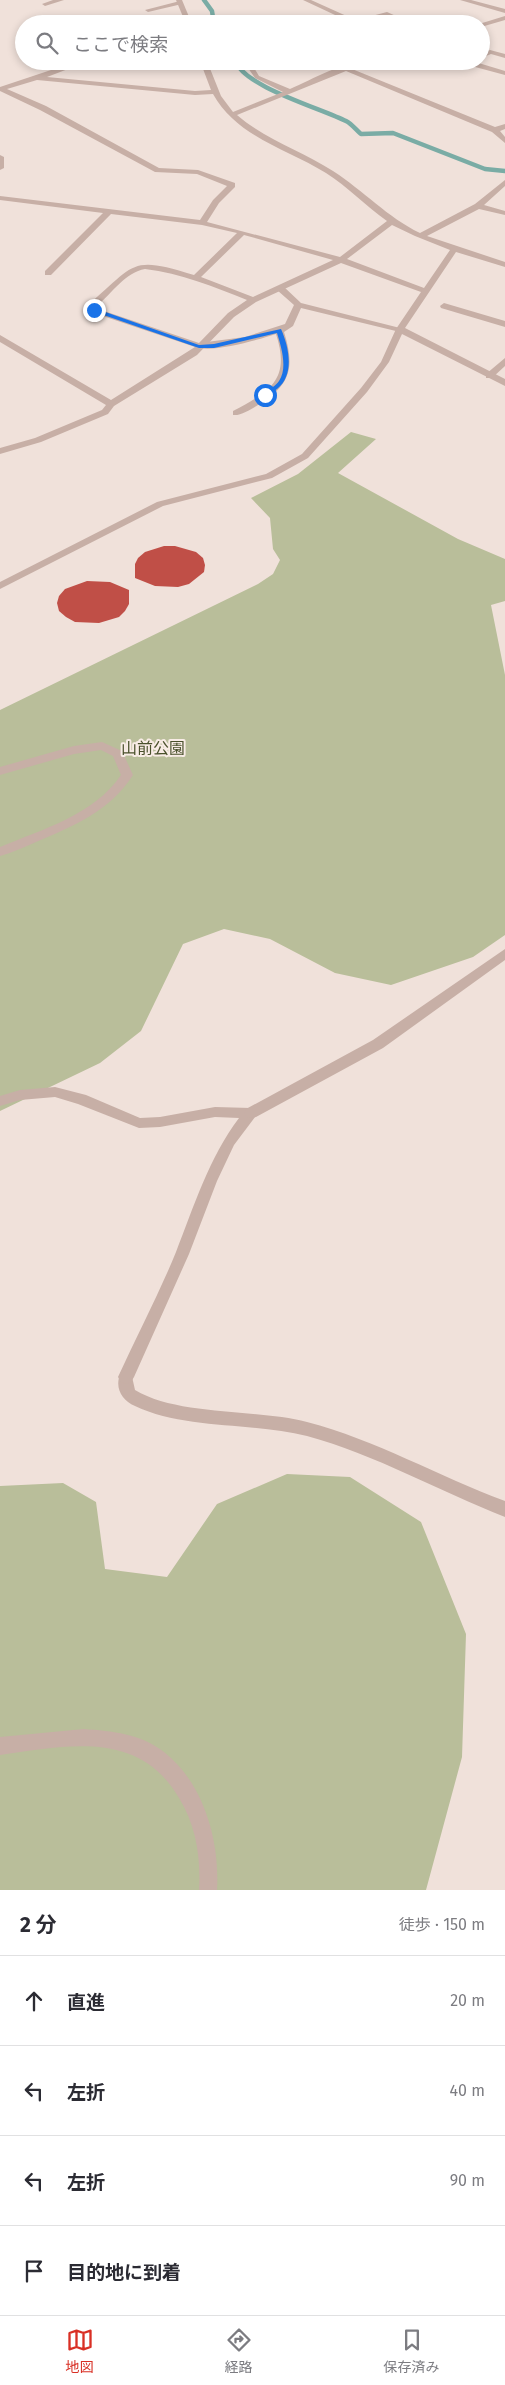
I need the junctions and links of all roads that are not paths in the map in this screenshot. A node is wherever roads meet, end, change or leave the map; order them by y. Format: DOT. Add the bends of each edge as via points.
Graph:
graph roads {
  1 [pos="61,0"];
  2 [pos="306,0"];
  3 [pos="463,0"];
  4 [pos="180,2"];
  5 [pos="45,4"];
  6 [pos="148,10"];
  7 [pos="505,13"];
  8 [pos="185,15"];
  9 [pos="339,15"];
  10 [pos="490,20"];
  11 [pos="490,52"];
  12 [pos="505,56"];
  13 [pos="490,69"];
  14 [pos="60,70"];
  15 [pos="207,70"];
  16 [pos="253,70"];
  17 [pos="339,70"];
  18 [pos="349,70"];
  19 [pos="505,73"];
  20 [pos="37,78"];
  21 [pos="0,89"];
  22 [pos="288,91"];
  23 [pos="216,92"];
  24 [pos="232,115"];
  25 [pos="505,126"];
  26 [pos="495,130"];
  27 [pos="505,141"];
  28 [pos="0,157"];
  29 [pos="0,168"];
  30 [pos="505,182"];
  31 [pos="0,198"];
  32 [pos="478,206"];
  33 [pos="108,213"];
  34 [pos="505,213"];
  35 [pos="392,221"];
  36 [pos="202,223"];
  37 [pos="242,232"];
  38 [pos="422,235"];
  39 [pos="455,248"];
  40 [pos="341,260"];
  41 [pos="505,265"];
  42 [pos="48,273"];
  43 [pos="196,277"];
  44 [pos="280,288"];
  45 [pos="425,291"];
  46 [pos="253,300"];
  47 [pos="298,305"];
  48 [pos="444,306"];
  49 [pos="505,324"];
  50 [pos="400,329"];
  51 [pos="279,331"];
  52 [pos="0,338"];
  53 [pos="199,346"];
  54 [pos="505,361"];
  55 [pos="489,376"];
  56 [pos="505,384"];
  57 [pos="111,404"];
  58 [pos="236,413"];
  59 [pos="0,451"];
  60 [pos="0,586"];
  61 [pos="0,772"];
  62 [pos="0,852"];
  63 [pos="505,954"];
  64 [pos="0,1101"];
  65 [pos="251,1113"];
  66 [pos="505,1509"];
  67 [pos="0,1746"];
  68 [pos="208,1890"];
  1 -- 5 [label="street"];
  2 -- 9 [label="street"];
  3 -- 7 [label="street"];
  4 -- 6 [label="street"];
  4 -- 8 [label="street"];
  7 -- 10 [label="street"];
  11 -- 12 [label="street"];
  13 -- 19 [label="street"];
  14 -- 20 [label="street"];
  15 -- 23 [label="street"];
  16 -- 22 [label="street" via="257,76"];
  17 -- 22 [label="street"];
  18 -- 26 [label="street"];
  20 -- 21 [label="street"];
  20 -- 23 [label="street"];
  21 -- 36 [label="street" via="158,170 198,172 232,185"];
  22 -- 24 [label="street"];
  23 -- 24 [label="street"];
  24 -- 35 [label="street" via="330,172"];
  25 -- 26 [label="street"];
  26 -- 27 [label="street"];
  28 -- 29 [label="street"];
  30 -- 32 [label="street"];
  31 -- 33 [label="street"];
  32 -- 34 [label="street"];
  32 -- 38 [label="street"];
  33 -- 36 [label="street"];
  33 -- 42 [label="street"];
  35 -- 38 [label="street"];
  35 -- 40 [label="street"];
  36 -- 37 [label="street"];
  37 -- 40 [label="street"];
  37 -- 43 [label="street"];
  38 -- 39 [label="street"];
  39 -- 41 [label="street"];
  39 -- 45 [label="street"];
  40 -- 44 [label="street"];
  40 -- 45 [label="street"];
  43 -- 46 [label="street"];
  43 -- 53 [label="street" via="140,266 93,308"];
  44 -- 46 [label="street"];
  44 -- 47 [label="street"];
  45 -- 50 [label="street"];
  46 -- 53 [label="street" via="231,315"];
  47 -- 50 [label="street"];
  47 -- 51 [label="street" via="292,321"];
  48 -- 49 [label="street"];
  50 -- 55 [label="street"];
  50 -- 60 [label="street" via="385,362 305,456 261,478 160,504"];
  51 -- 53 [label="street" via="214,346"];
  51 -- 58 [label="street" via="286,351 283,380"];
  52 -- 57 [label="street"];
  53 -- 57 [label="street" via="194,353"];
  54 -- 55 [label="street"];
  55 -- 56 [label="street"];
  57 -- 59 [label="street" via="101,414 38,440"];
  61 -- 62 [label="street" via="74,750 102,746 118,754 127,776 111,798 94,810"];
  63 -- 65 [label="street" via="378,1044"];
  64 -- 65 [label="street" via="20,1095 55,1092 81,1098 139,1123 215,1112"];
  65 -- 66 [label="street" via="229,1142 210,1181 182,1254 126,1377 129,1394 144,1402 215,1418 276,1423 364,1446"];
  67 -- 68 [label="street" via="76,1736 133,1744 163,1760 184,1784 196,1812 205,1841"];
}
